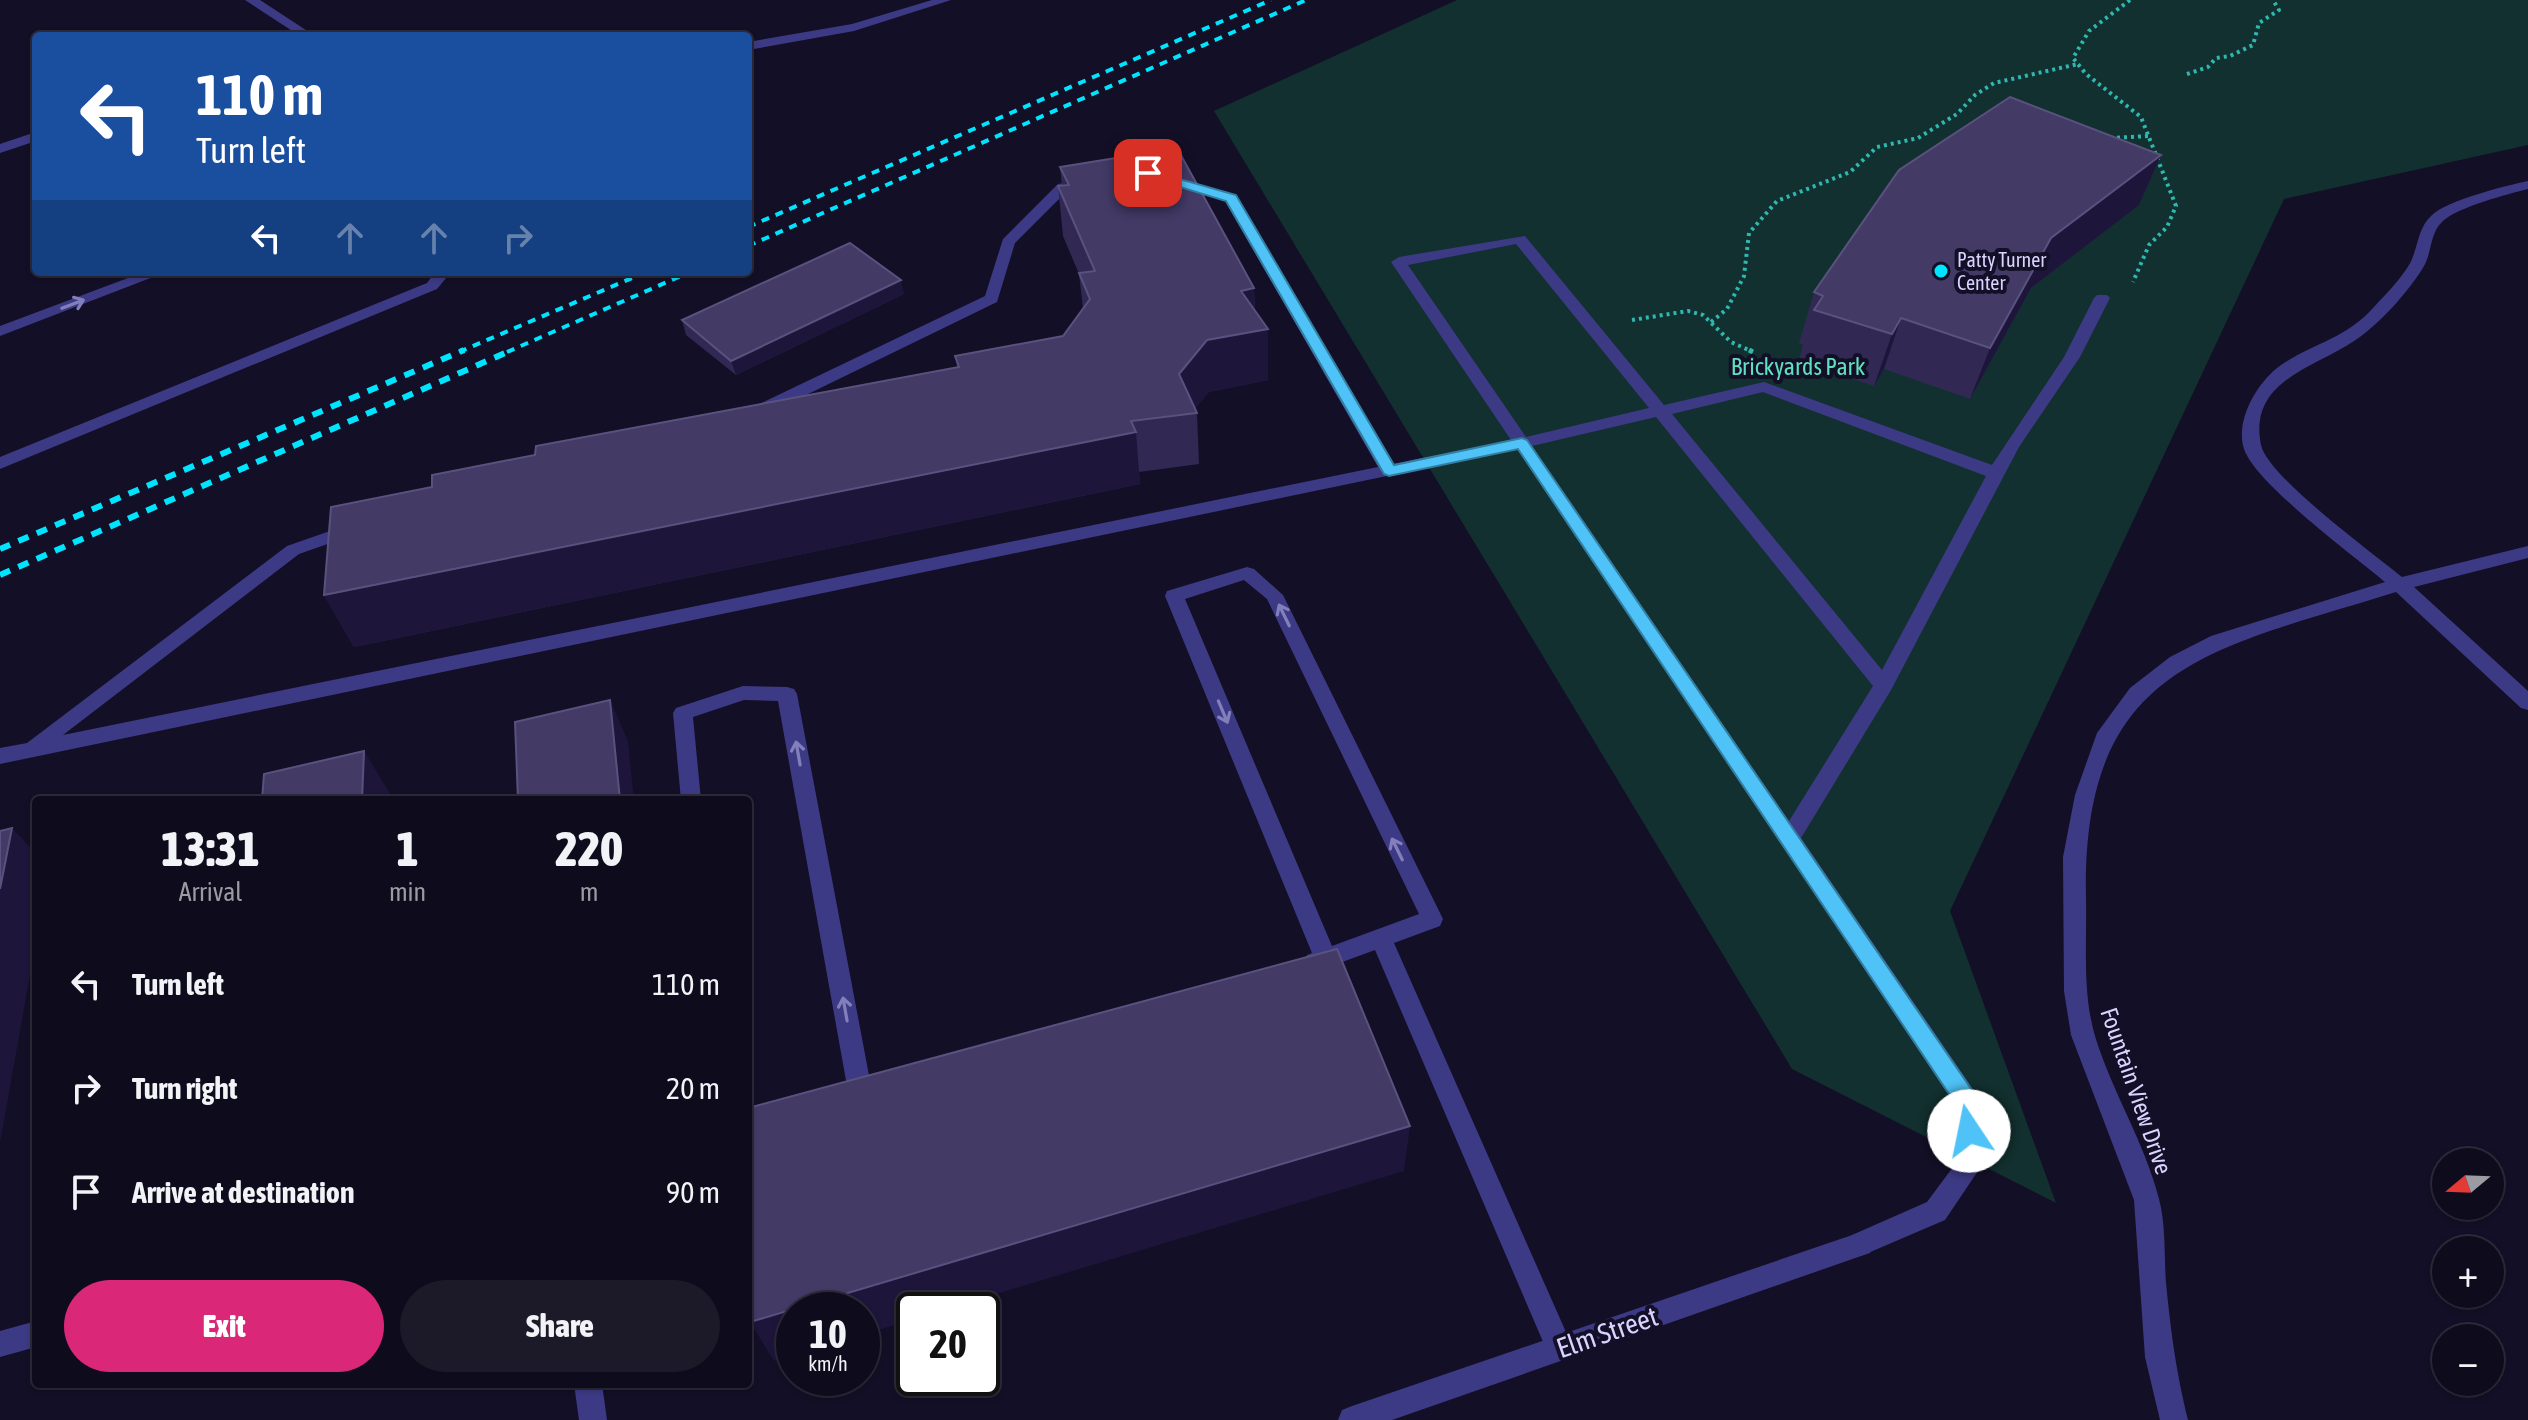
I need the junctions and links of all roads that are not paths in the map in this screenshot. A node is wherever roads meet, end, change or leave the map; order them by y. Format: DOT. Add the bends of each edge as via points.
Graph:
graph roads {
  1 [pos="251,0"];
  2 [pos="945,0"];
  3 [pos="303,32"];
  4 [pos="752,45"];
  5 [pos="32,137"];
  6 [pos="0,149"];
  7 [pos="1162,178"];
  8 [pos="1105,180"];
  9 [pos="2528,185"];
  10 [pos="147,276"];
  11 [pos="440,276"];
  12 [pos="2102,298"];
  13 [pos="0,331"];
  14 [pos="1660,410"];
  15 [pos="742,419"];
  16 [pos="1522,443"];
  17 [pos="0,463"];
  18 [pos="1389,471"];
  19 [pos="1996,473"];
  20 [pos="367,524"];
  21 [pos="2528,552"];
  22 [pos="2399,584"];
  23 [pos="1884,685"];
  24 [pos="2528,703"];
  25 [pos="30,750"];
  26 [pos="0,756"];
  27 [pos="691,796"];
  28 [pos="1789,839"];
  29 [pos="1381,938"];
  30 [pos="1326,959"];
  31 [pos="1295,967"];
  32 [pos="831,1093"];
  33 [pos="32,1335"];
  34 [pos="0,1344"];
  35 [pos="1560,1348"];
  36 [pos="589,1388"];
  37 [pos="593,1420"];
  38 [pos="1352,1420"];
  39 [pos="2174,1420"];
  1 -- 3 [label="street"];
  2 -- 4 [label="street" via="854,27"];
  5 -- 6 [label="street"];
  7 -- 18 [label="street" via="1231,198"];
  8 -- 15 [label="street" via="1063,187 1008,242 992,299"];
  9 -- 22 [label="street" via="2490,194 2437,218 2418,264 2378,313 2349,338 2283,372 2262,396 2251,424 2253,449 2280,485"];
  13 -- 10 [label="street, one-way"];
  11 -- 17 [label="street" via="432,286"];
  12 -- 19 [label="street" via="2072,357"];
  14 -- 16 [label="street"];
  14 -- 16 [label="street, Elm Street" via="1520,239 1399,262"];
  14 -- 19 [label="street" via="1764,387"];
  14 -- 23 [label="street"];
  16 -- 18 [label="street"];
  16 -- 28 [label="street, Elm Street"];
  18 -- 25 [label="street"];
  19 -- 23 [label="street"];
  20 -- 25 [label="street" via="293,550"];
  21 -- 22 [label="street, Fountain View Drive"];
  22 -- 24 [label="street"];
  22 -- 39 [label="street, Fountain View Drive" via="2218,641 2177,662 2137,693 2104,738 2085,795 2074,857 2076,991 2083,1035 2147,1200 2159,1357"];
  23 -- 28 [label="street"];
  25 -- 26 [label="street"];
  32 -- 27 [label="street, one-way" via="867,1084 787,694 743,693 683,713"];
  28 -- 35 [label="street, Elm Street" via="1966,1100 1972,1162 1936,1211 1861,1244"];
  29 -- 30 [label="street"];
  29 -- 30 [label="street, one-way" via="1432,919 1274,595 1247,573 1174,596"];
  29 -- 35 [label="street"];
  30 -- 31 [label="street"];
  33 -- 34 [label="street"];
  35 -- 38 [label="street, Elm Street"];
  36 -- 37 [label="street"];
}
